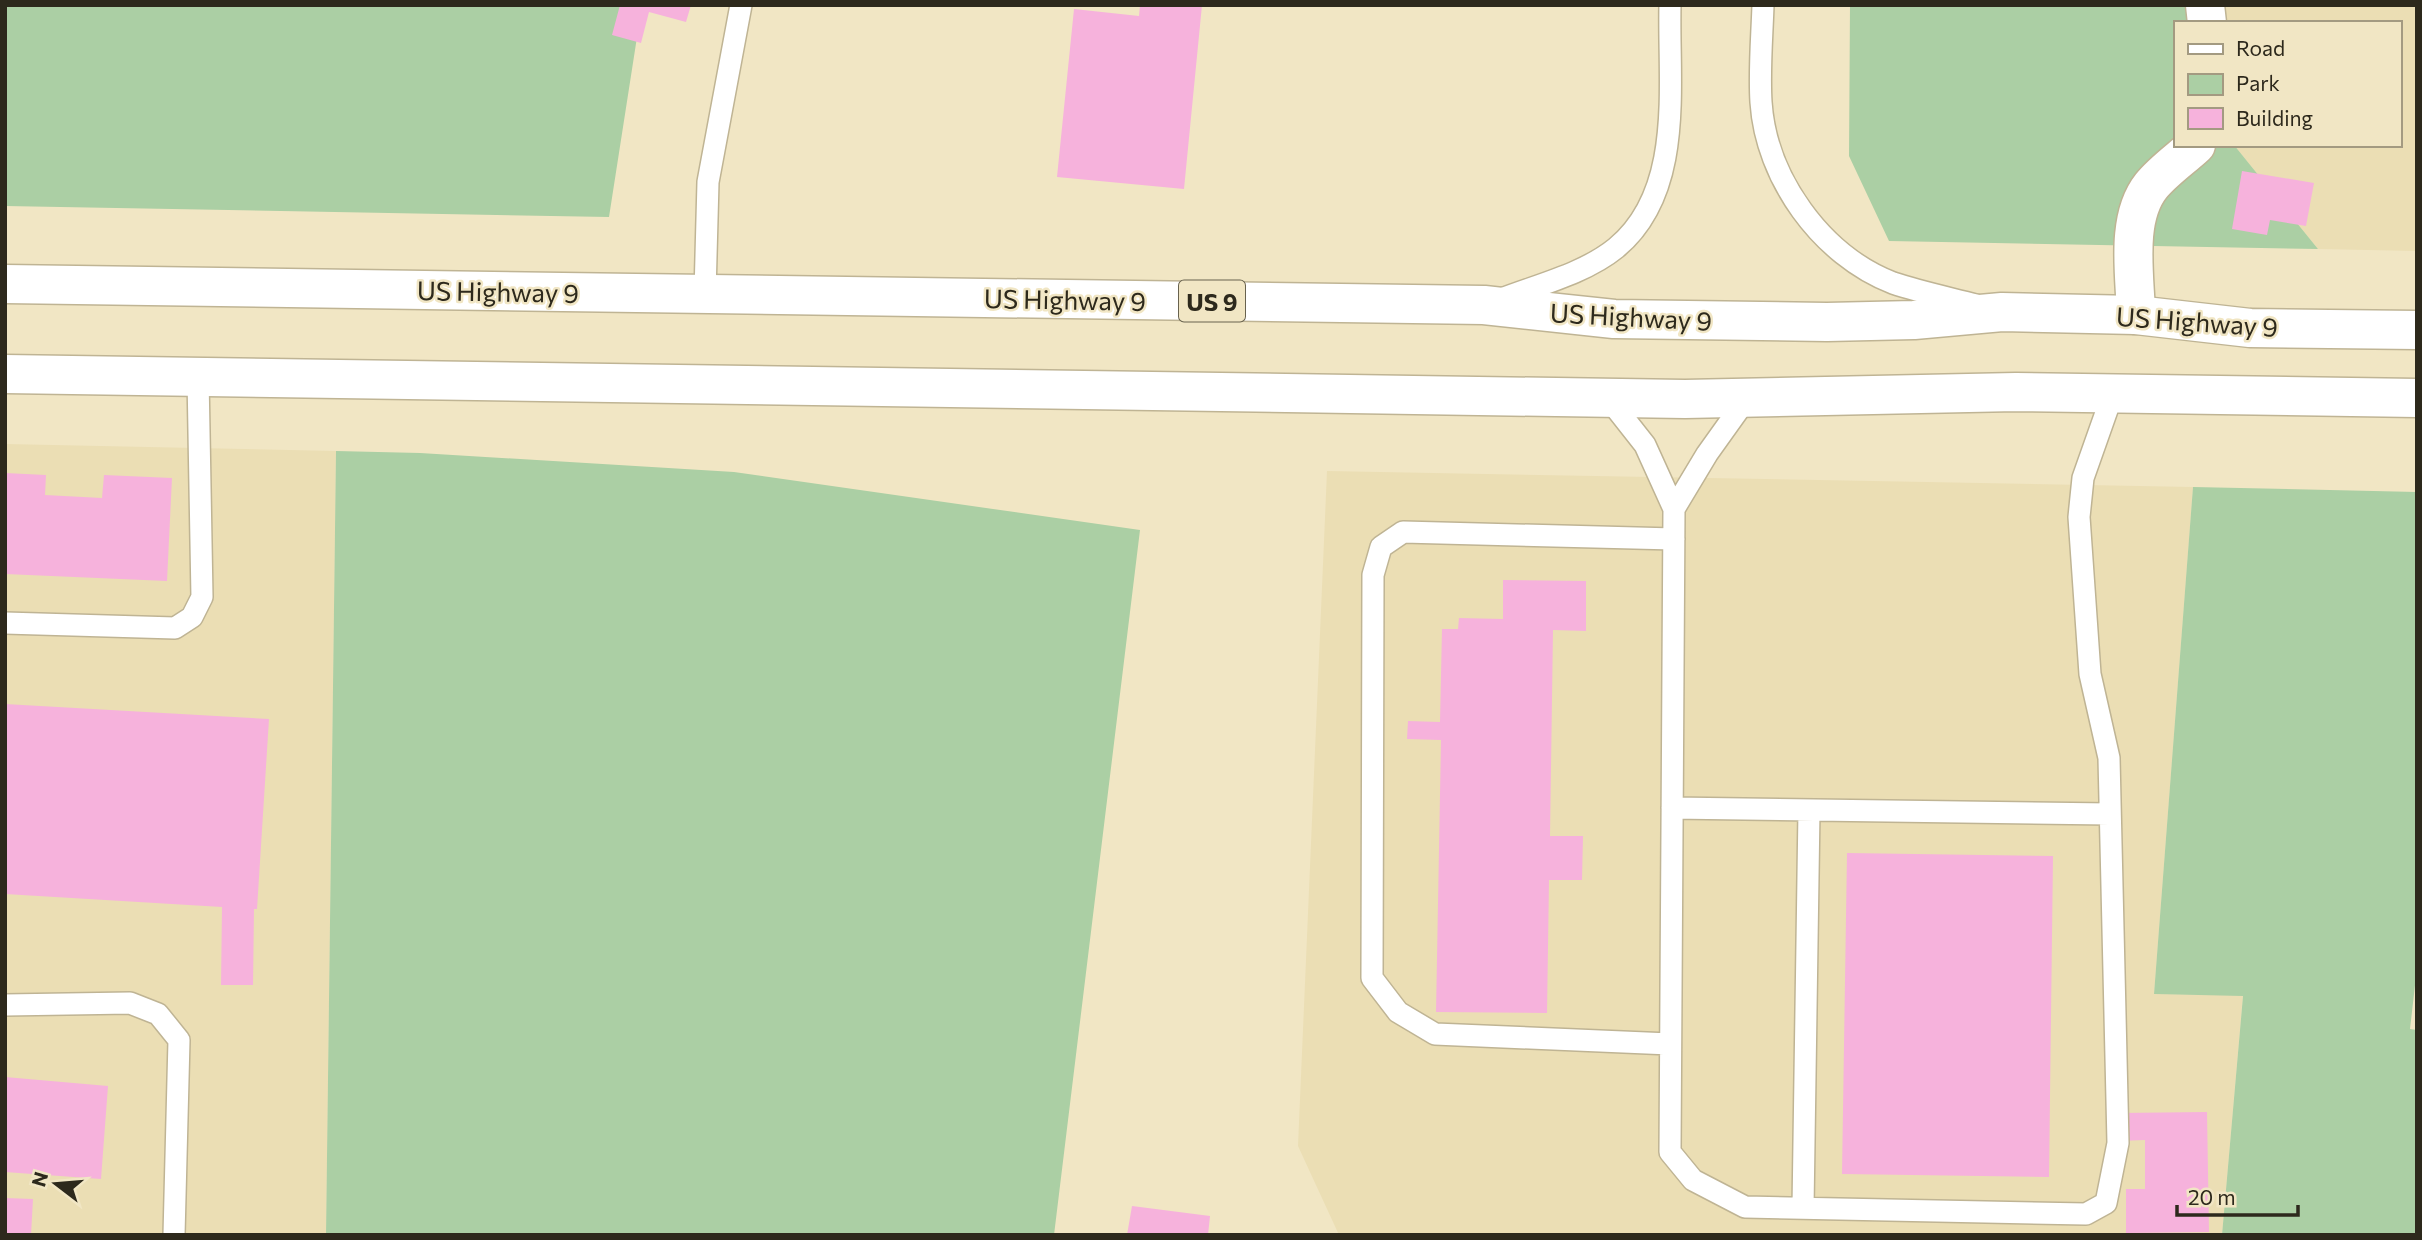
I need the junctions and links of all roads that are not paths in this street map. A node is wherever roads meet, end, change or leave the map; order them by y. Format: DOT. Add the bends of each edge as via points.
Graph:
graph roads {
  1 [pos="741,5"];
  2 [pos="1670,5"];
  3 [pos="1763,5"];
  4 [pos="2194,147"];
  5 [pos="5,284"];
  6 [pos="705,293"];
  7 [pos="1484,305"];
  8 [pos="2002,312"];
  9 [pos="2136,315"];
  10 [pos="2417,330"];
  11 [pos="5,374"];
  12 [pos="198,377"];
  13 [pos="2113,393"];
  14 [pos="1608,398"];
  15 [pos="1747,398"];
  16 [pos="2417,398"];
  17 [pos="1674,509"];
  18 [pos="1674,539"];
  19 [pos="5,623"];
  20 [pos="1672,808"];
  21 [pos="1809,810"];
  22 [pos="2110,814"];
  23 [pos="5,1005"];
  24 [pos="1671,1044"];
  25 [pos="1803,1208"];
  26 [pos="174,1235"];
  1 -- 6 [label="lane" via="709,182"];
  2 -- 7 [label="lane" via="1667,152 1661,183 1643,219 1616,248 1586,266"];
  3 -- 8 [label="lane" via="1761,103 1769,146 1783,180 1810,223 1841,253 1892,282"];
  4 -- 9 [label="main road" via="2143,199 2134,251"];
  5 -- 6 [label="main road, US Highway 9 / US 9"];
  6 -- 7 [label="main road, US Highway 9 / US 9"];
  7 -- 8 [label="main road, US Highway 9 / US 9" via="1614,319 1827,322"];
  8 -- 9 [label="main road, US Highway 9 / US 9"];
  9 -- 10 [label="main road, US Highway 9 / US 9" via="2250,328"];
  11 -- 12 [label="main road"];
  12 -- 14 [label="main road"];
  12 -- 19 [label="lane" via="202,597 192,617 175,628"];
  13 -- 15 [label="main road"];
  13 -- 16 [label="main road"];
  13 -- 22 [label="lane" via="2083,478 2079,517 2090,674 2109,758"];
  14 -- 15 [label="main road"];
  14 -- 17 [label="lane" via="1645,445"];
  15 -- 17 [label="lane"];
  17 -- 18 [label="lane"];
  18 -- 20 [label="lane"];
  18 -- 24 [label="lane" via="1403,532 1381,547 1373,575 1373,978 1398,1013 1435,1034"];
  20 -- 21 [label="lane"];
  20 -- 24 [label="lane"];
  21 -- 22 [label="lane"];
  21 -- 25 [label="lane"];
  22 -- 25 [label="lane" via="2118,1143 2106,1203 2086,1214"];
  23 -- 26 [label="lane" via="130,1003 158,1014 179,1040"];
  24 -- 25 [label="lane" via="1670,1152 1693,1180 1745,1207"];
}
